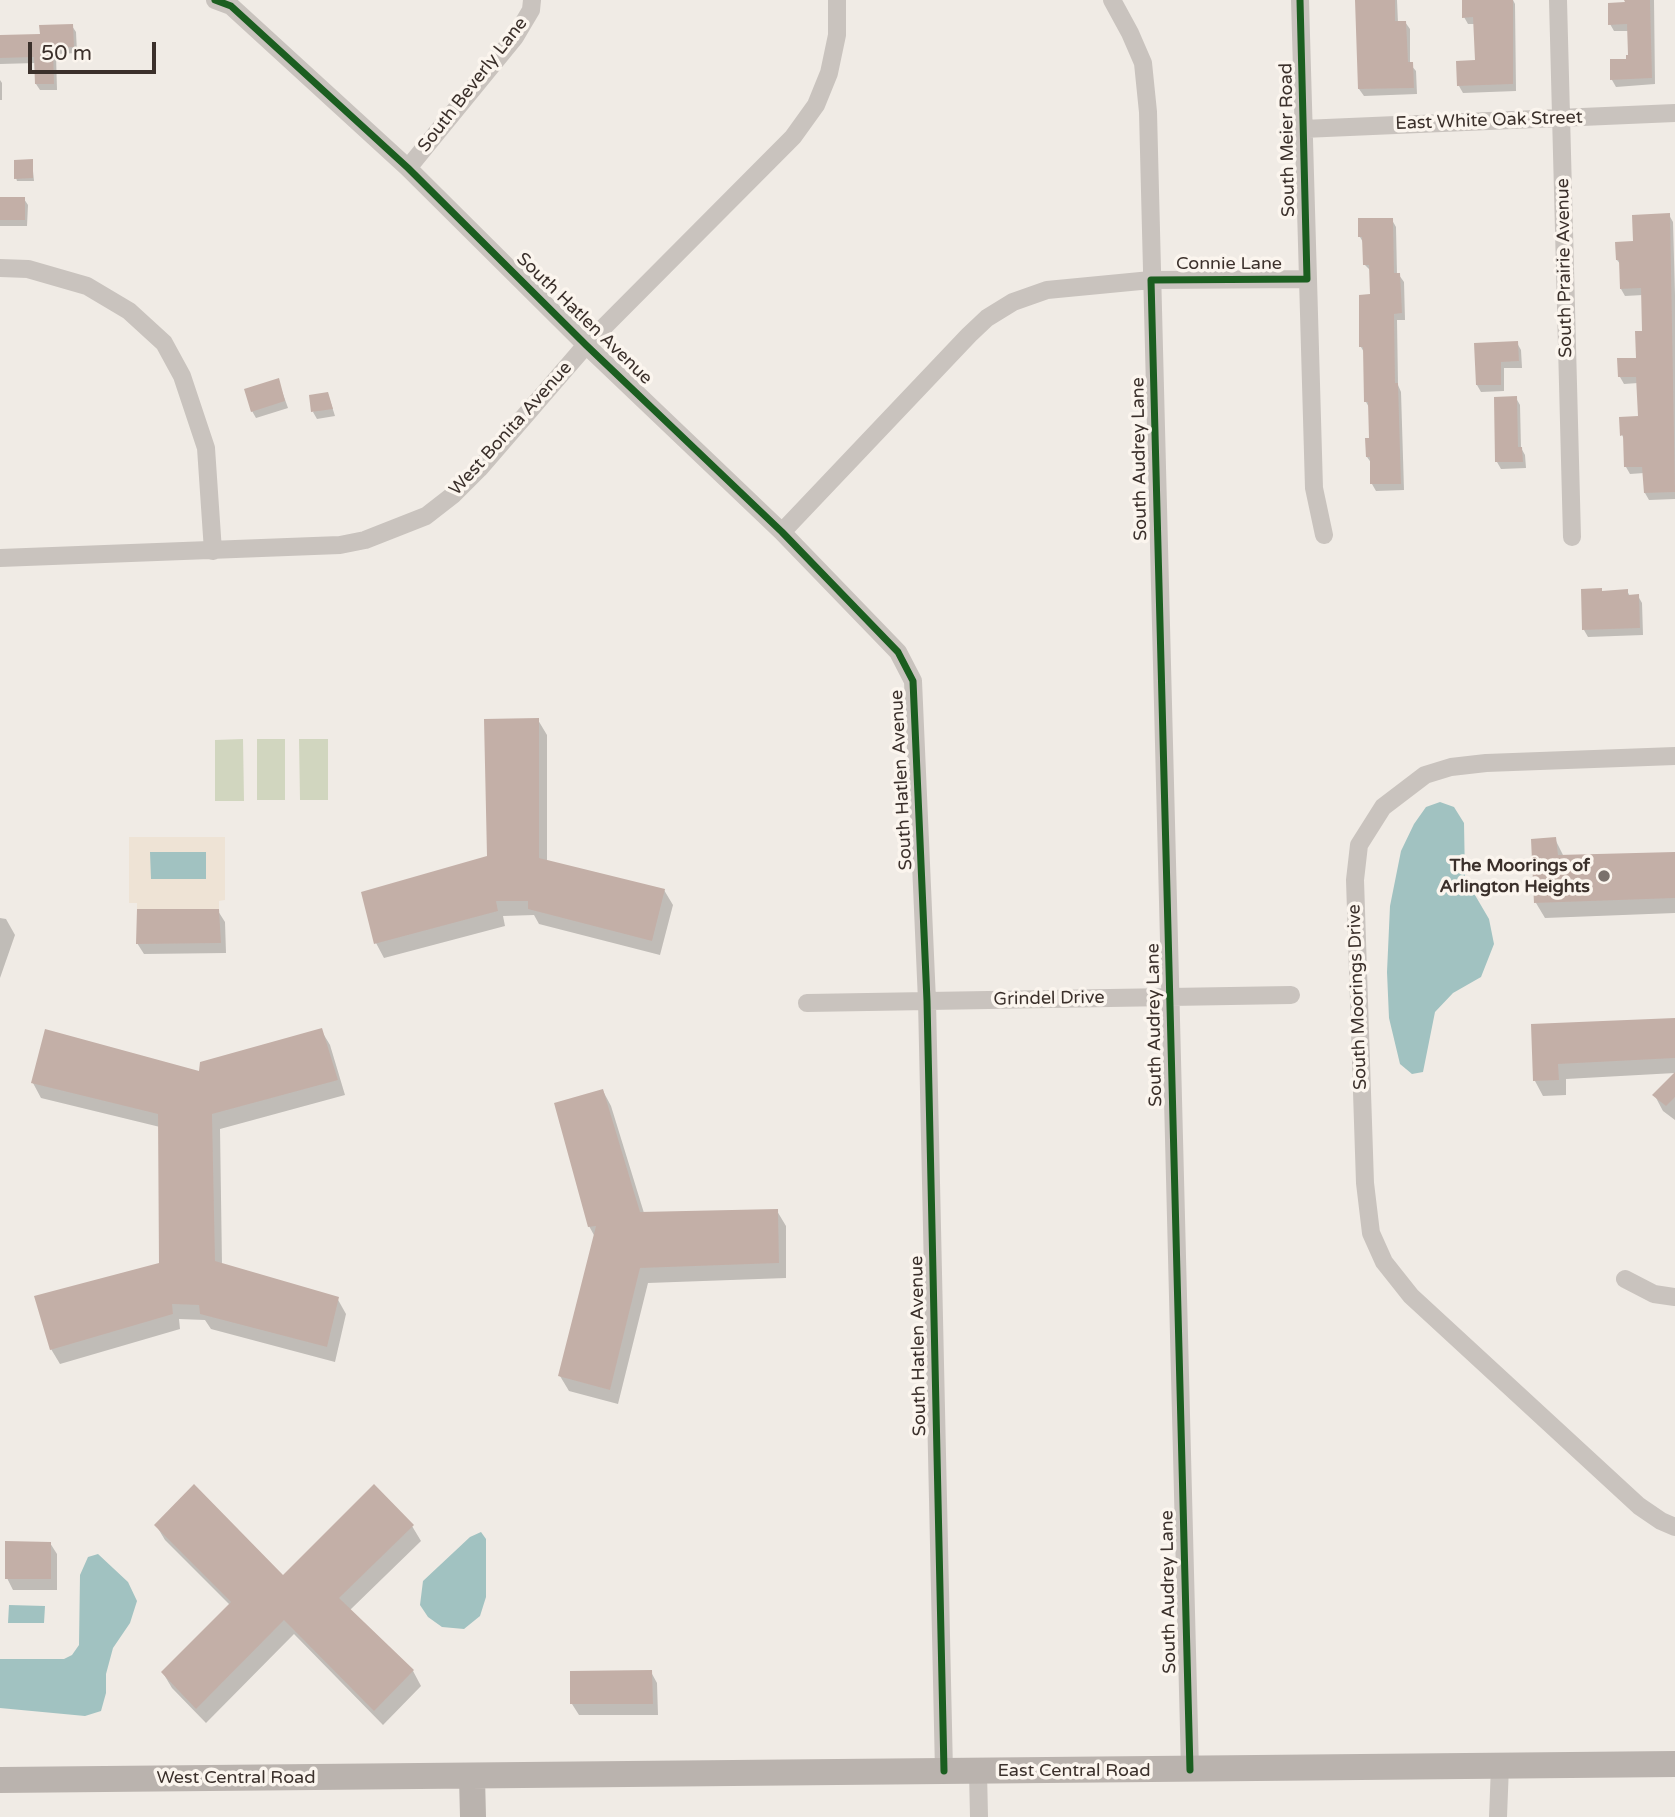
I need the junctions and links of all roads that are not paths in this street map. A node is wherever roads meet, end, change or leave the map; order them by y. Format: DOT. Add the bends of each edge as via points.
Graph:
graph roads {
  1 [pos="532,0"];
  2 [pos="837,0"];
  3 [pos="1112,0"];
  4 [pos="1300,0"];
  5 [pos="1558,0"];
  6 [pos="227,2"];
  7 [pos="1675,113"];
  8 [pos="1561,118"];
  9 [pos="1303,129"];
  10 [pos="408,168"];
  11 [pos="0,268"];
  12 [pos="1307,279"];
  13 [pos="1151,280"];
  14 [pos="586,345"];
  15 [pos="782,532"];
  16 [pos="1324,535"];
  17 [pos="1572,537"];
  18 [pos="214,551"];
  19 [pos="0,558"];
  20 [pos="1675,756"];
  21 [pos="1291,995"];
  22 [pos="1170,997"];
  23 [pos="927,1001"];
  24 [pos="807,1003"];
  25 [pos="1625,1279"];
  26 [pos="1675,1297"];
  27 [pos="1675,1527"];
  28 [pos="1675,1764"];
  29 [pos="1500,1766"];
  30 [pos="1190,1770"];
  31 [pos="944,1771"];
  32 [pos="978,1771"];
  33 [pos="472,1777"];
  34 [pos="0,1780"];
  35 [pos="472,1817"];
  36 [pos="979,1817"];
  37 [pos="1499,1817"];
  1 -- 10 [label="street, South Beverly Lane" via="515,37"];
  2 -- 14 [label="street, West Bonita Avenue" via="838,35 829,73 816,105 793,137"];
  3 -- 13 [label="street, South Audrey Lane" via="1143,63"];
  4 -- 9 [label="street, South Meier Road"];
  5 -- 8 [label="street, South Prairie Avenue"];
  6 -- 10 [label="street, South Hatlen Avenue"];
  7 -- 8 [label="street, East White Oak Street"];
  8 -- 9 [label="street, East White Oak Street"];
  8 -- 17 [label="street, South Prairie Avenue"];
  9 -- 12 [label="street, South Meier Road"];
  10 -- 14 [label="street, South Hatlen Avenue"];
  11 -- 18 [label="street" via="28,269 87,286 129,312 164,343 182,376 206,448"];
  12 -- 13 [label="street, Connie Lane"];
  12 -- 16 [label="street, South Meier Road" via="1314,488"];
  13 -- 15 [label="street, Connie Lane" via="1047,290 1013,302 987,318"];
  13 -- 22 [label="street, South Audrey Lane"];
  14 -- 15 [label="street, South Hatlen Avenue"];
  14 -- 18 [label="street, West Bonita Avenue" via="479,469 426,516 340,545"];
  15 -- 23 [label="street, South Hatlen Avenue" via="898,652 914,681"];
  18 -- 19 [label="street, West Bonita Avenue"];
  20 -- 27 [label="street, South Moorings Drive" via="1486,763 1425,775 1383,807 1359,845 1354,880 1365,1183 1371,1233 1384,1262 1411,1296 1639,1506"];
  21 -- 22 [label="street, Grindel Drive"];
  22 -- 23 [label="street, Grindel Drive"];
  22 -- 30 [label="street, South Audrey Lane"];
  23 -- 24 [label="street, Grindel Drive"];
  23 -- 31 [label="street, South Hatlen Avenue"];
  25 -- 26 [label="street" via="1654,1294"];
  28 -- 29 [label="main road, East Central Road"];
  29 -- 30 [label="main road, East Central Road"];
  29 -- 37 [label="street"];
  30 -- 32 [label="main road, East Central Road"];
  31 -- 32 [label="main road, East Central Road"];
  31 -- 33 [label="main road, East Central Road"];
  32 -- 36 [label="street"];
  33 -- 34 [label="main road, West Central Road"];
  33 -- 35 [label="main road"];
}
